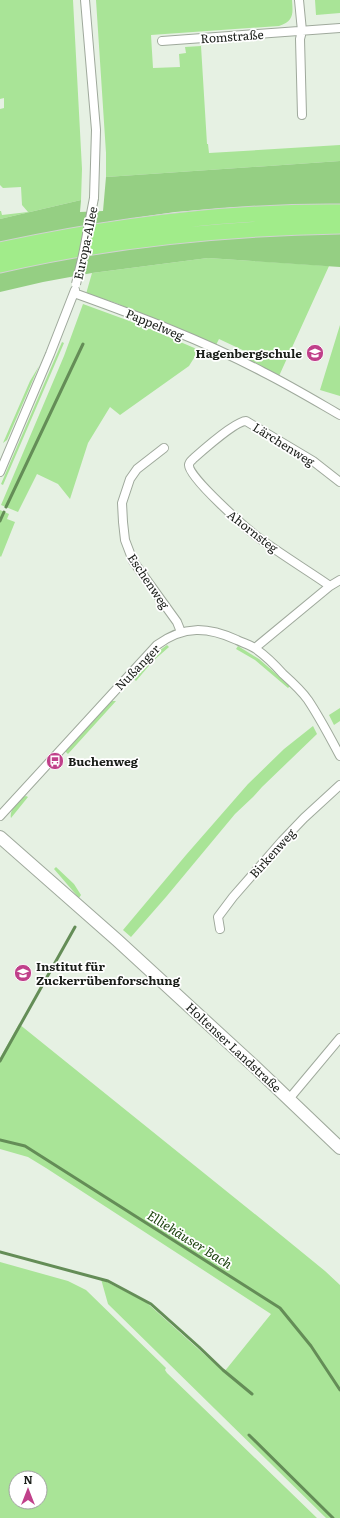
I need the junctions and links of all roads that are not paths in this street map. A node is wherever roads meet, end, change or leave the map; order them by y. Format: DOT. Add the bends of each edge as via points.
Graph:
graph roads {
  1 [pos="86,0"];
  2 [pos="300,0"];
  3 [pos="340,28"];
  4 [pos="302,31"];
  5 [pos="162,41"];
  6 [pos="302,115"];
  7 [pos="340,212"];
  8 [pos="340,226"];
  9 [pos="0,250"];
  10 [pos="0,265"];
  11 [pos="74,294"];
  12 [pos="340,415"];
  13 [pos="164,448"];
  14 [pos="189,463"];
  15 [pos="0,472"];
  16 [pos="340,482"];
  17 [pos="337,583"];
  18 [pos="181,632"];
  19 [pos="256,648"];
  20 [pos="340,756"];
  21 [pos="340,785"];
  22 [pos="0,816"];
  23 [pos="0,837"];
  24 [pos="220,929"];
  25 [pos="340,1038"];
  26 [pos="289,1099"];
  27 [pos="340,1148"];
  1 -- 11 [label="street, Europa-Allee, bridge" via="95,122 94,198"];
  2 -- 4 [label="street"];
  3 -- 4 [label="street, Romstraße"];
  4 -- 5 [label="street, Romstraße"];
  4 -- 6 [label="street"];
  7 -- 9 [label="highway" via="272,213 182,220 111,229"];
  8 -- 10 [label="highway" via="246,229 167,236 80,249"];
  11 -- 12 [label="street, Pappelweg" via="120,309 224,353"];
  11 -- 15 [label="street, Europa-Allee"];
  13 -- 18 [label="street, Eschenweg" via="137,469 130,479 122,503 123,522 125,540 133,561 177,622"];
  14 -- 16 [label="street, Lärchenweg" via="235,425 246,421 313,461"];
  14 -- 17 [label="street, Ahornsteg" via="191,472 220,504 259,538"];
  17 -- 19 [label="street"];
  18 -- 19 [label="street, Nußanger" via="194,629 209,630"];
  18 -- 22 [label="street, Nußanger" via="157,645"];
  19 -- 20 [label="street, Nußanger" via="307,700"];
  21 -- 24 [label="street, Birkenweg" via="282,841 233,897 218,916"];
  23 -- 26 [label="street, Holtenser Landstraße" via="118,940"];
  25 -- 26 [label="street"];
  26 -- 27 [label="street, Holtenser Landstraße"];
}
